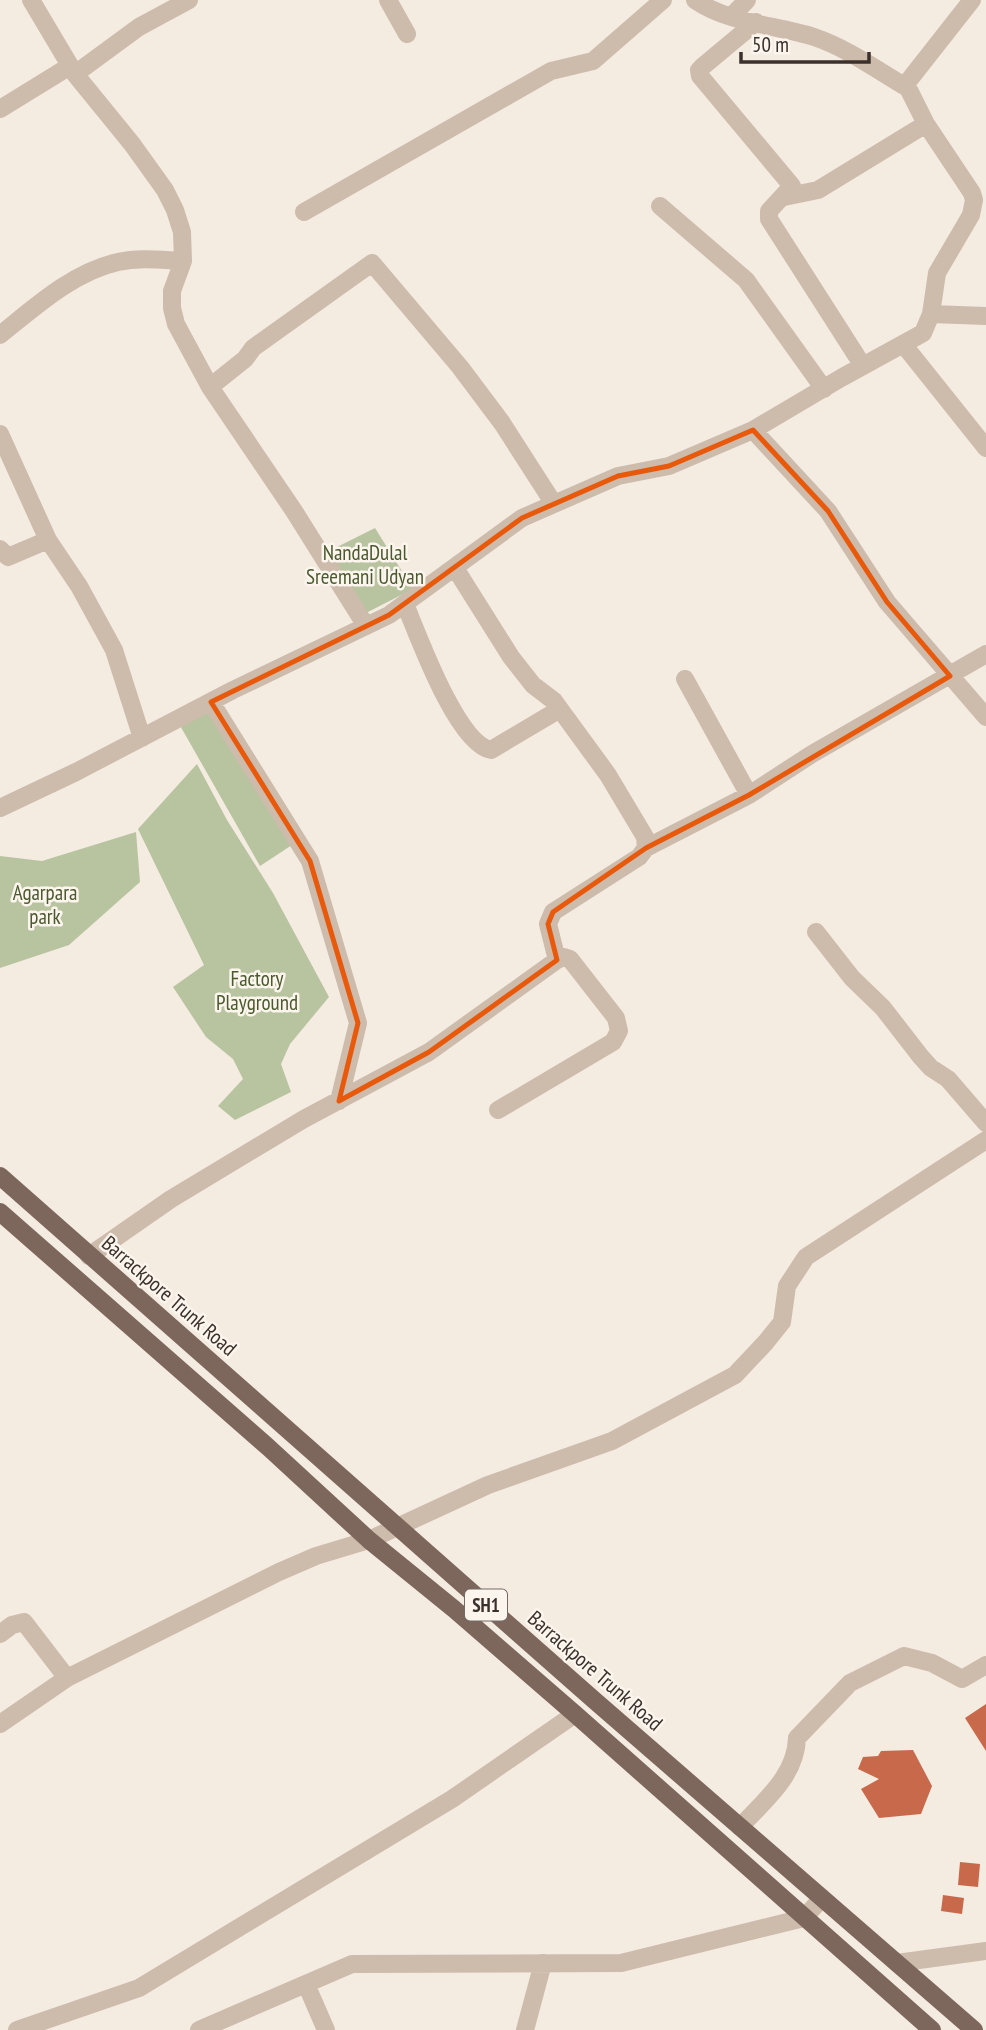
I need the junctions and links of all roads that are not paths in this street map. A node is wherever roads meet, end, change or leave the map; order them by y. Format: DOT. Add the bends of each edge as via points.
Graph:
graph roads {
  1 [pos="31,0"];
  2 [pos="189,0"];
  3 [pos="388,0"];
  4 [pos="663,0"];
  5 [pos="695,0"];
  6 [pos="747,0"];
  7 [pos="972,0"];
  8 [pos="732,16"];
  9 [pos="756,22"];
  10 [pos="407,34"];
  11 [pos="72,70"];
  12 [pos="906,87"];
  13 [pos="0,108"];
  14 [pos="926,124"];
  15 [pos="784,197"];
  16 [pos="660,206"];
  17 [pos="304,212"];
  18 [pos="183,261"];
  19 [pos="931,314"];
  20 [pos="986,316"];
  21 [pos="0,335"];
  22 [pos="903,344"];
  23 [pos="863,366"];
  24 [pos="211,387"];
  25 [pos="824,389"];
  26 [pos="753,430"];
  27 [pos="0,434"];
  28 [pos="986,448"];
  29 [pos="554,504"];
  30 [pos="48,540"];
  31 [pos="0,549"];
  32 [pos="454,568"];
  33 [pos="405,604"];
  34 [pos="366,626"];
  35 [pos="986,654"];
  36 [pos="950,676"];
  37 [pos="685,679"];
  38 [pos="211,702"];
  39 [pos="560,709"];
  40 [pos="986,717"];
  41 [pos="142,738"];
  42 [pos="749,795"];
  43 [pos="0,807"];
  44 [pos="646,848"];
  45 [pos="816,933"];
  46 [pos="557,960"];
  47 [pos="339,1101"];
  48 [pos="498,1110"];
  49 [pos="986,1123"];
  50 [pos="986,1140"];
  51 [pos="0,1176"];
  52 [pos="0,1212"];
  53 [pos="89,1256"];
  54 [pos="397,1527"];
  55 [pos="369,1540"];
  56 [pos="0,1634"];
  57 [pos="986,1665"];
  58 [pos="67,1678"];
  59 [pos="575,1714"];
  60 [pos="0,1724"];
  61 [pos="740,1828"];
  62 [pos="822,1898"];
  63 [pos="804,1918"];
  64 [pos="986,1951"];
  65 [pos="543,1963"];
  66 [pos="897,1963"];
  67 [pos="306,1984"];
  68 [pos="0,2026"];
  69 [pos="9,2030"];
  70 [pos="17,2030"];
  71 [pos="199,2030"];
  72 [pos="326,2030"];
  73 [pos="525,2030"];
  74 [pos="932,2030"];
  75 [pos="974,2030"];
  1 -- 11 [label="street"];
  2 -- 11 [label="street"];
  3 -- 10 [label="street"];
  4 -- 17 [label="street" via="593,61 551,71"];
  5 -- 8 [label="street"];
  6 -- 8 [label="street"];
  7 -- 12 [label="street"];
  8 -- 9 [label="street"];
  9 -- 12 [label="street" via="833,45"];
  9 -- 15 [label="street" via="699,70 792,186"];
  11 -- 13 [label="street"];
  11 -- 18 [label="street" via="165,190 182,232"];
  12 -- 14 [label="street"];
  14 -- 15 [label="street" via="818,190"];
  14 -- 19 [label="street" via="974,200 971,215 939,268"];
  15 -- 23 [label="street" via="769,211 769,219"];
  16 -- 25 [label="street" via="746,280"];
  18 -- 21 [label="street" via="142,259 99,269 55,293"];
  18 -- 24 [label="street" via="172,291 172,309"];
  19 -- 20 [label="street"];
  19 -- 22 [label="street" via="923,333"];
  22 -- 23 [label="street"];
  22 -- 28 [label="street"];
  23 -- 25 [label="street"];
  24 -- 29 [label="street" via="253,348 372,263 494,411"];
  24 -- 34 [label="street"];
  25 -- 26 [label="street"];
  26 -- 29 [label="street" via="669,466 618,476"];
  26 -- 36 [label="street" via="828,511 887,602"];
  27 -- 30 [label="street"];
  29 -- 32 [label="street" via="522,518"];
  30 -- 31 [label="street" via="8,557"];
  30 -- 41 [label="street" via="114,650"];
  32 -- 33 [label="street"];
  32 -- 39 [label="street" via="511,657"];
  33 -- 34 [label="street"];
  33 -- 39 [label="street" via="439,683 475,743 491,750"];
  34 -- 38 [label="street"];
  35 -- 36 [label="street"];
  36 -- 40 [label="street"];
  36 -- 42 [label="street"];
  37 -- 42 [label="street"];
  38 -- 41 [label="street"];
  38 -- 47 [label="street" via="310,861 358,1023"];
  39 -- 44 [label="street" via="608,775 645,837"];
  41 -- 43 [label="street"];
  42 -- 44 [label="street"];
  44 -- 46 [label="street" via="553,912 548,924"];
  45 -- 49 [label="street" via="920,1057 948,1079"];
  46 -- 47 [label="street" via="429,1052"];
  46 -- 48 [label="street" via="570,960 616,1018 619,1031 612,1042"];
  47 -- 53 [label="street" via="171,1199"];
  50 -- 54 [label="street" via="806,1257 787,1286 782,1322 735,1375 612,1441 488,1485"];
  51 -- 53 [label="main road, Barrackpore Trunk Road / SH1"];
  52 -- 55 [label="main road, SH1"];
  53 -- 54 [label="main road, Barrackpore Trunk Road / SH1"];
  54 -- 55 [label="street"];
  54 -- 61 [label="main road, Barrackpore Trunk Road / SH1"];
  55 -- 58 [label="street" via="279,1572"];
  55 -- 59 [label="main road, SH1"];
  56 -- 58 [label="street" via="24,1622"];
  57 -- 61 [label="street" via="962,1679 932,1663 904,1656 850,1683 797,1738 788,1774"];
  58 -- 60 [label="street"];
  59 -- 63 [label="main road, SH1"];
  59 -- 70 [label="street" via="452,1799 139,1988"];
  61 -- 62 [label="main road, Barrackpore Trunk Road / SH1"];
  62 -- 63 [label="street"];
  62 -- 66 [label="main road, Barrackpore Trunk Road / SH1"];
  63 -- 65 [label="street" via="621,1963"];
  63 -- 74 [label="main road, SH1"];
  64 -- 66 [label="street"];
  65 -- 67 [label="street" via="352,1964"];
  65 -- 73 [label="street"];
  66 -- 75 [label="main road, Barrackpore Trunk Road / SH1"];
  67 -- 71 [label="street"];
  67 -- 72 [label="street"];
  68 -- 69 [label="street"];
}
